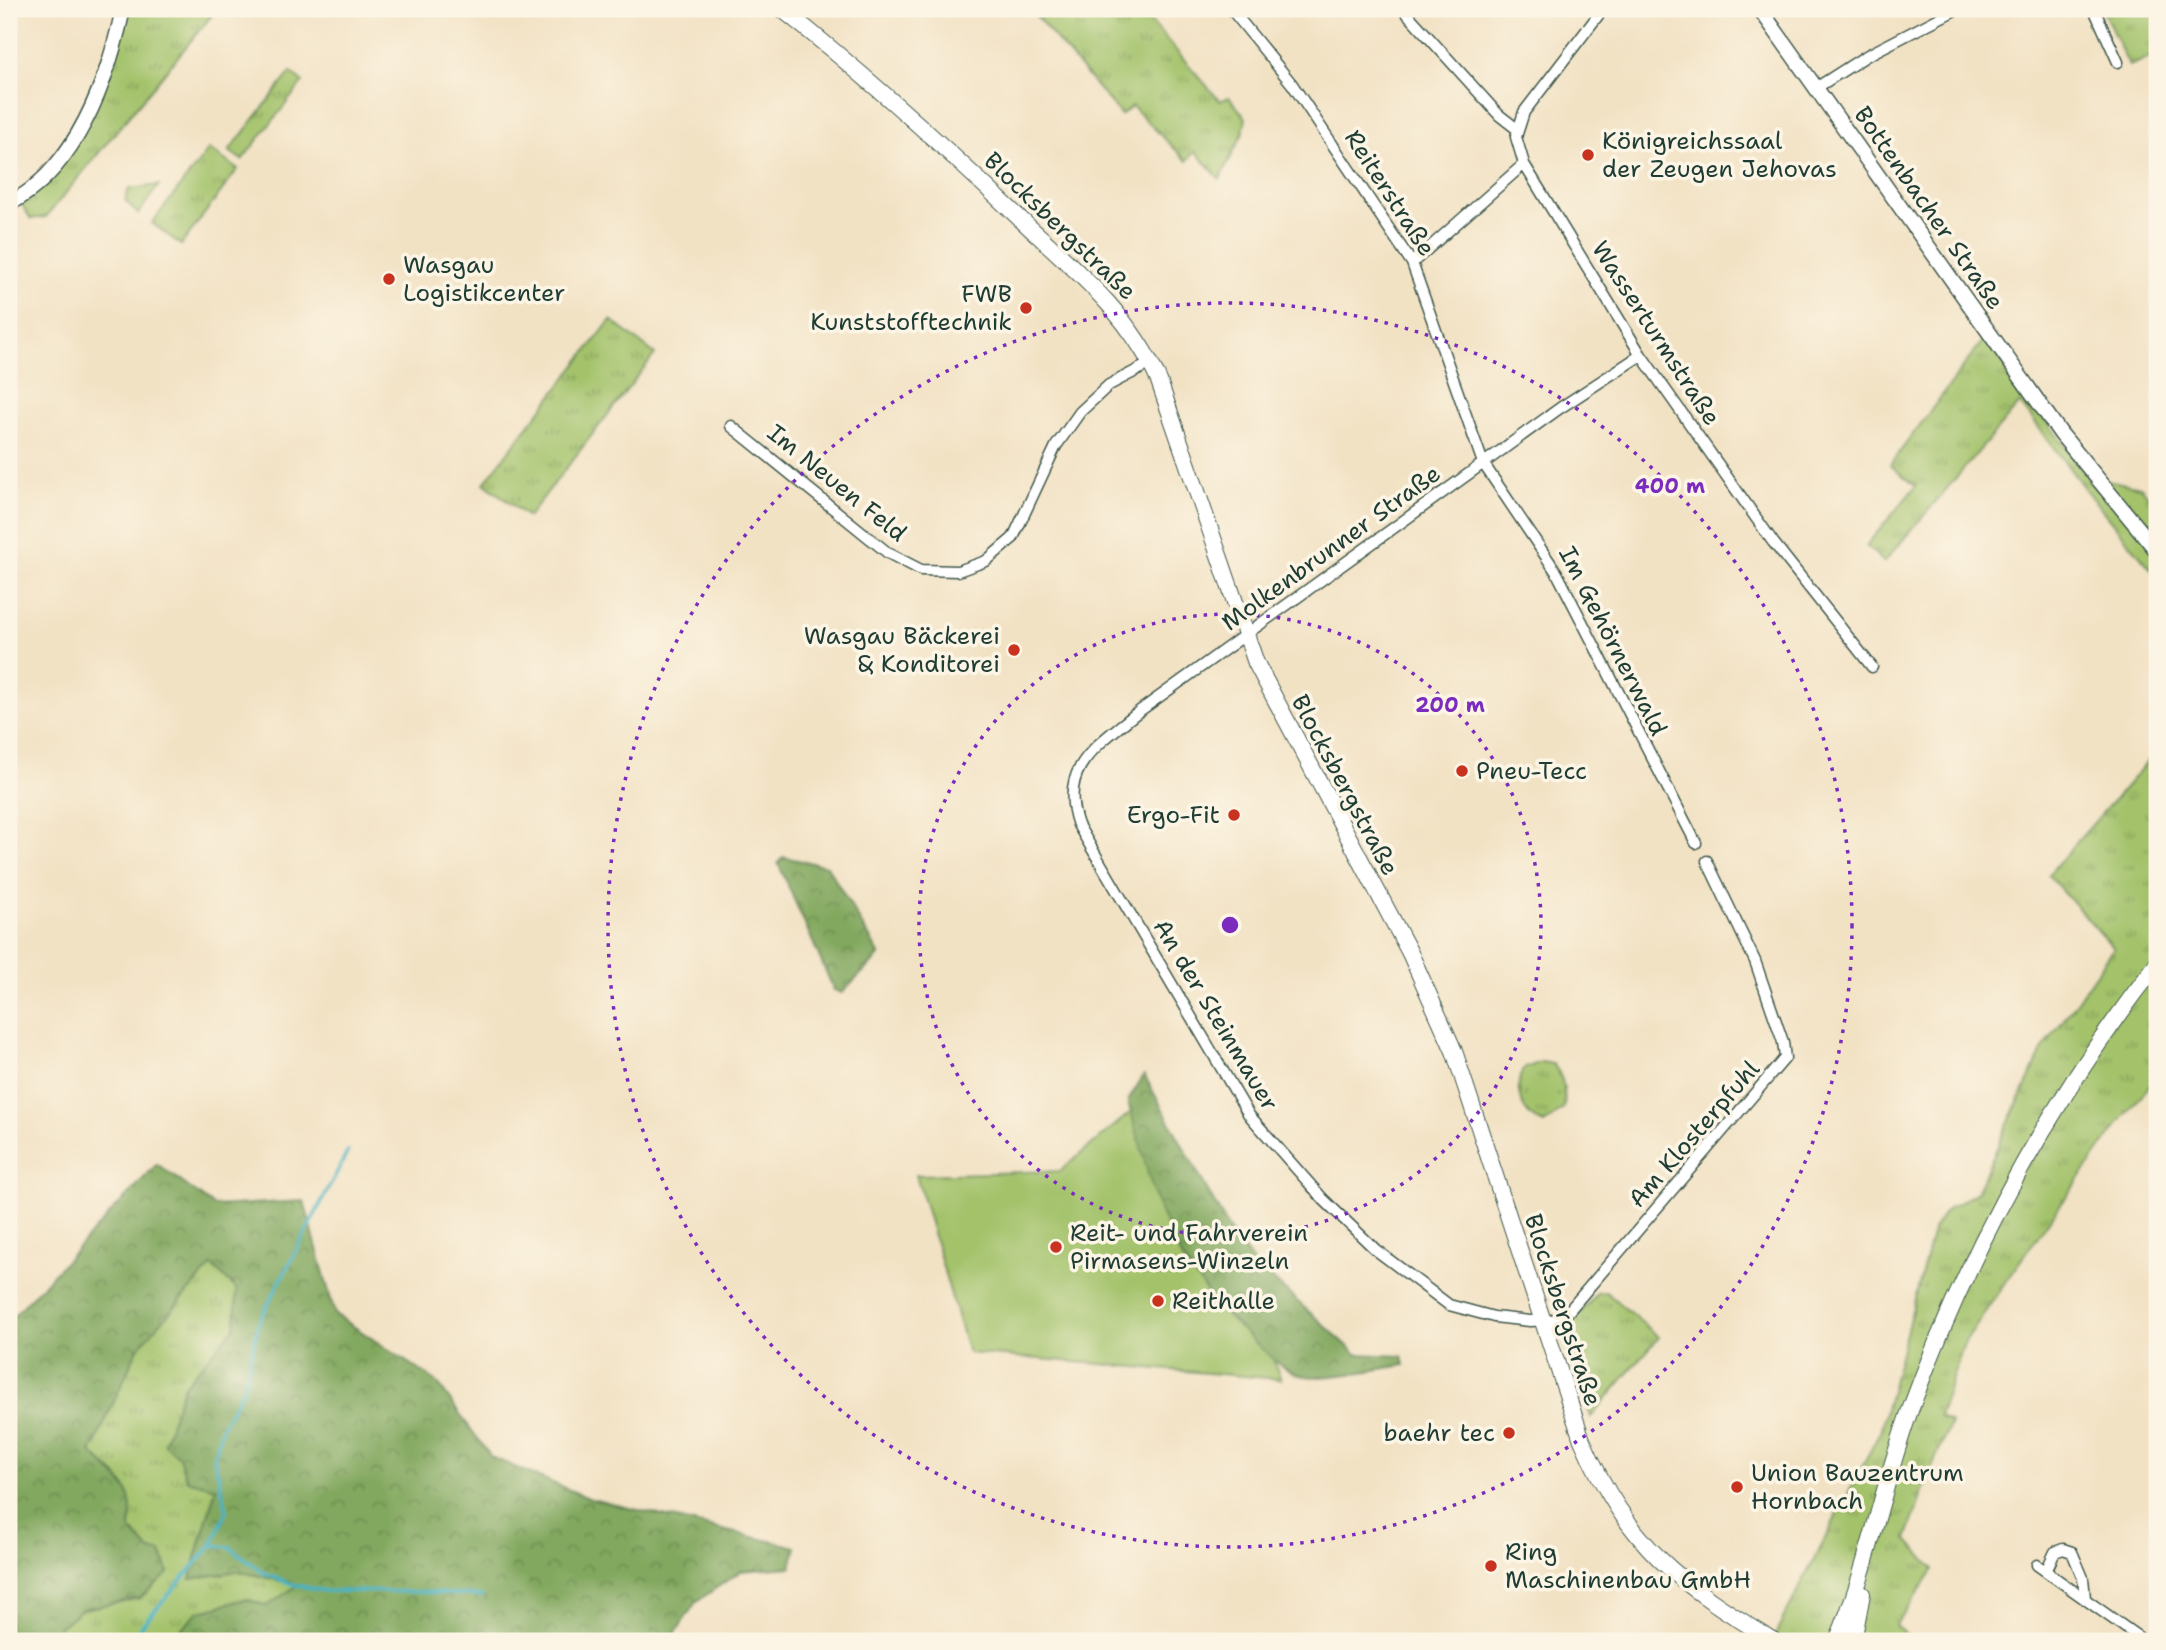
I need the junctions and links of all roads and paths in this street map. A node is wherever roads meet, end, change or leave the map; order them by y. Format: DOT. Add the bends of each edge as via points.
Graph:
graph roads {
  1 [pos="124,9"];
  2 [pos="782,9"];
  3 [pos="1231,9"];
  4 [pos="1402,9"];
  5 [pos="1603,9"];
  6 [pos="1760,9"];
  7 [pos="1957,9"];
  8 [pos="2094,9"];
  9 [pos="2118,62"];
  10 [pos="1816,89"];
  11 [pos="1517,128"];
  12 [pos="1524,164"];
  13 [pos="9,204"];
  14 [pos="1412,263"];
  15 [pos="1642,355"];
  16 [pos="1151,363"];
  17 [pos="731,426"];
  18 [pos="1483,463"];
  19 [pos="2157,551"];
  20 [pos="1246,636"];
  21 [pos="1872,667"];
  22 [pos="1071,796"];
  23 [pos="1696,844"];
  24 [pos="1707,862"];
  25 [pos="2157,964"];
  26 [pos="1542,1321"];
  27 [pos="1879,1512"];
  28 [pos="2085,1598"];
  29 [pos="1774,1641"];
  30 [pos="1837,1641"];
  31 [pos="1853,1641"];
  32 [pos="2144,1641"];
  1 -- 13 [label="street" via="104,79 81,128 51,170"];
  2 -- 16 [label="main road, Blocksbergstraße" via="902,107 1109,302"];
  3 -- 14 [label="street, Reiterstraße" via="1292,84"];
  4 -- 11 [label="street" via="1499,115"];
  5 -- 11 [label="street" via="1524,112"];
  6 -- 10 [label="street, Bottenbacher Straße"];
  7 -- 10 [label="street" via="1866,56"];
  8 -- 9 [label="street"];
  10 -- 19 [label="street, Bottenbacher Straße" via="2061,434"];
  11 -- 12 [label="street, Wasserturmstraße"];
  12 -- 14 [label="street"];
  12 -- 15 [label="street, Wasserturmstraße"];
  14 -- 18 [label="street, Reiterstraße"];
  15 -- 18 [label="street, Molkenbrunner Straße"];
  15 -- 21 [label="street, Wasserturmstraße" via="1773,542"];
  16 -- 17 [label="street, Im Neuen Feld" via="1109,385 1080,412 1056,446 1013,538 986,561 958,571 921,570 888,553"];
  16 -- 20 [label="main road, Blocksbergstraße"];
  18 -- 20 [label="street, Molkenbrunner Straße"];
  18 -- 23 [label="street, Im Gehörnerwald" via="1557,573"];
  20 -- 22 [label="street, Molkenbrunner Straße" via="1134,715 1084,758"];
  20 -- 26 [label="main road, Blocksbergstraße" via="1266,686 1439,1013"];
  22 -- 26 [label="street, An der Steinmauer" via="1079,825 1193,1023 1249,1115 1301,1177 1375,1249 1449,1305 1494,1317"];
  24 -- 26 [label="street, Am Klosterpfuhl" via="1755,961 1785,1058 1573,1308 1559,1318"];
  25 -- 27 [label="main road" via="2078,1075 1990,1226 1924,1373"];
  26 -- 29 [label="main road, Blocksbergstraße" via="1582,1440 1617,1510 1678,1577"];
  27 -- 30 [label="main road"];
  27 -- 31 [label="main road"];
  28 -- 28 [label="street" via="2083,1578 2072,1552 2055,1552 2041,1568"];
  28 -- 32 [label="street"];
}
